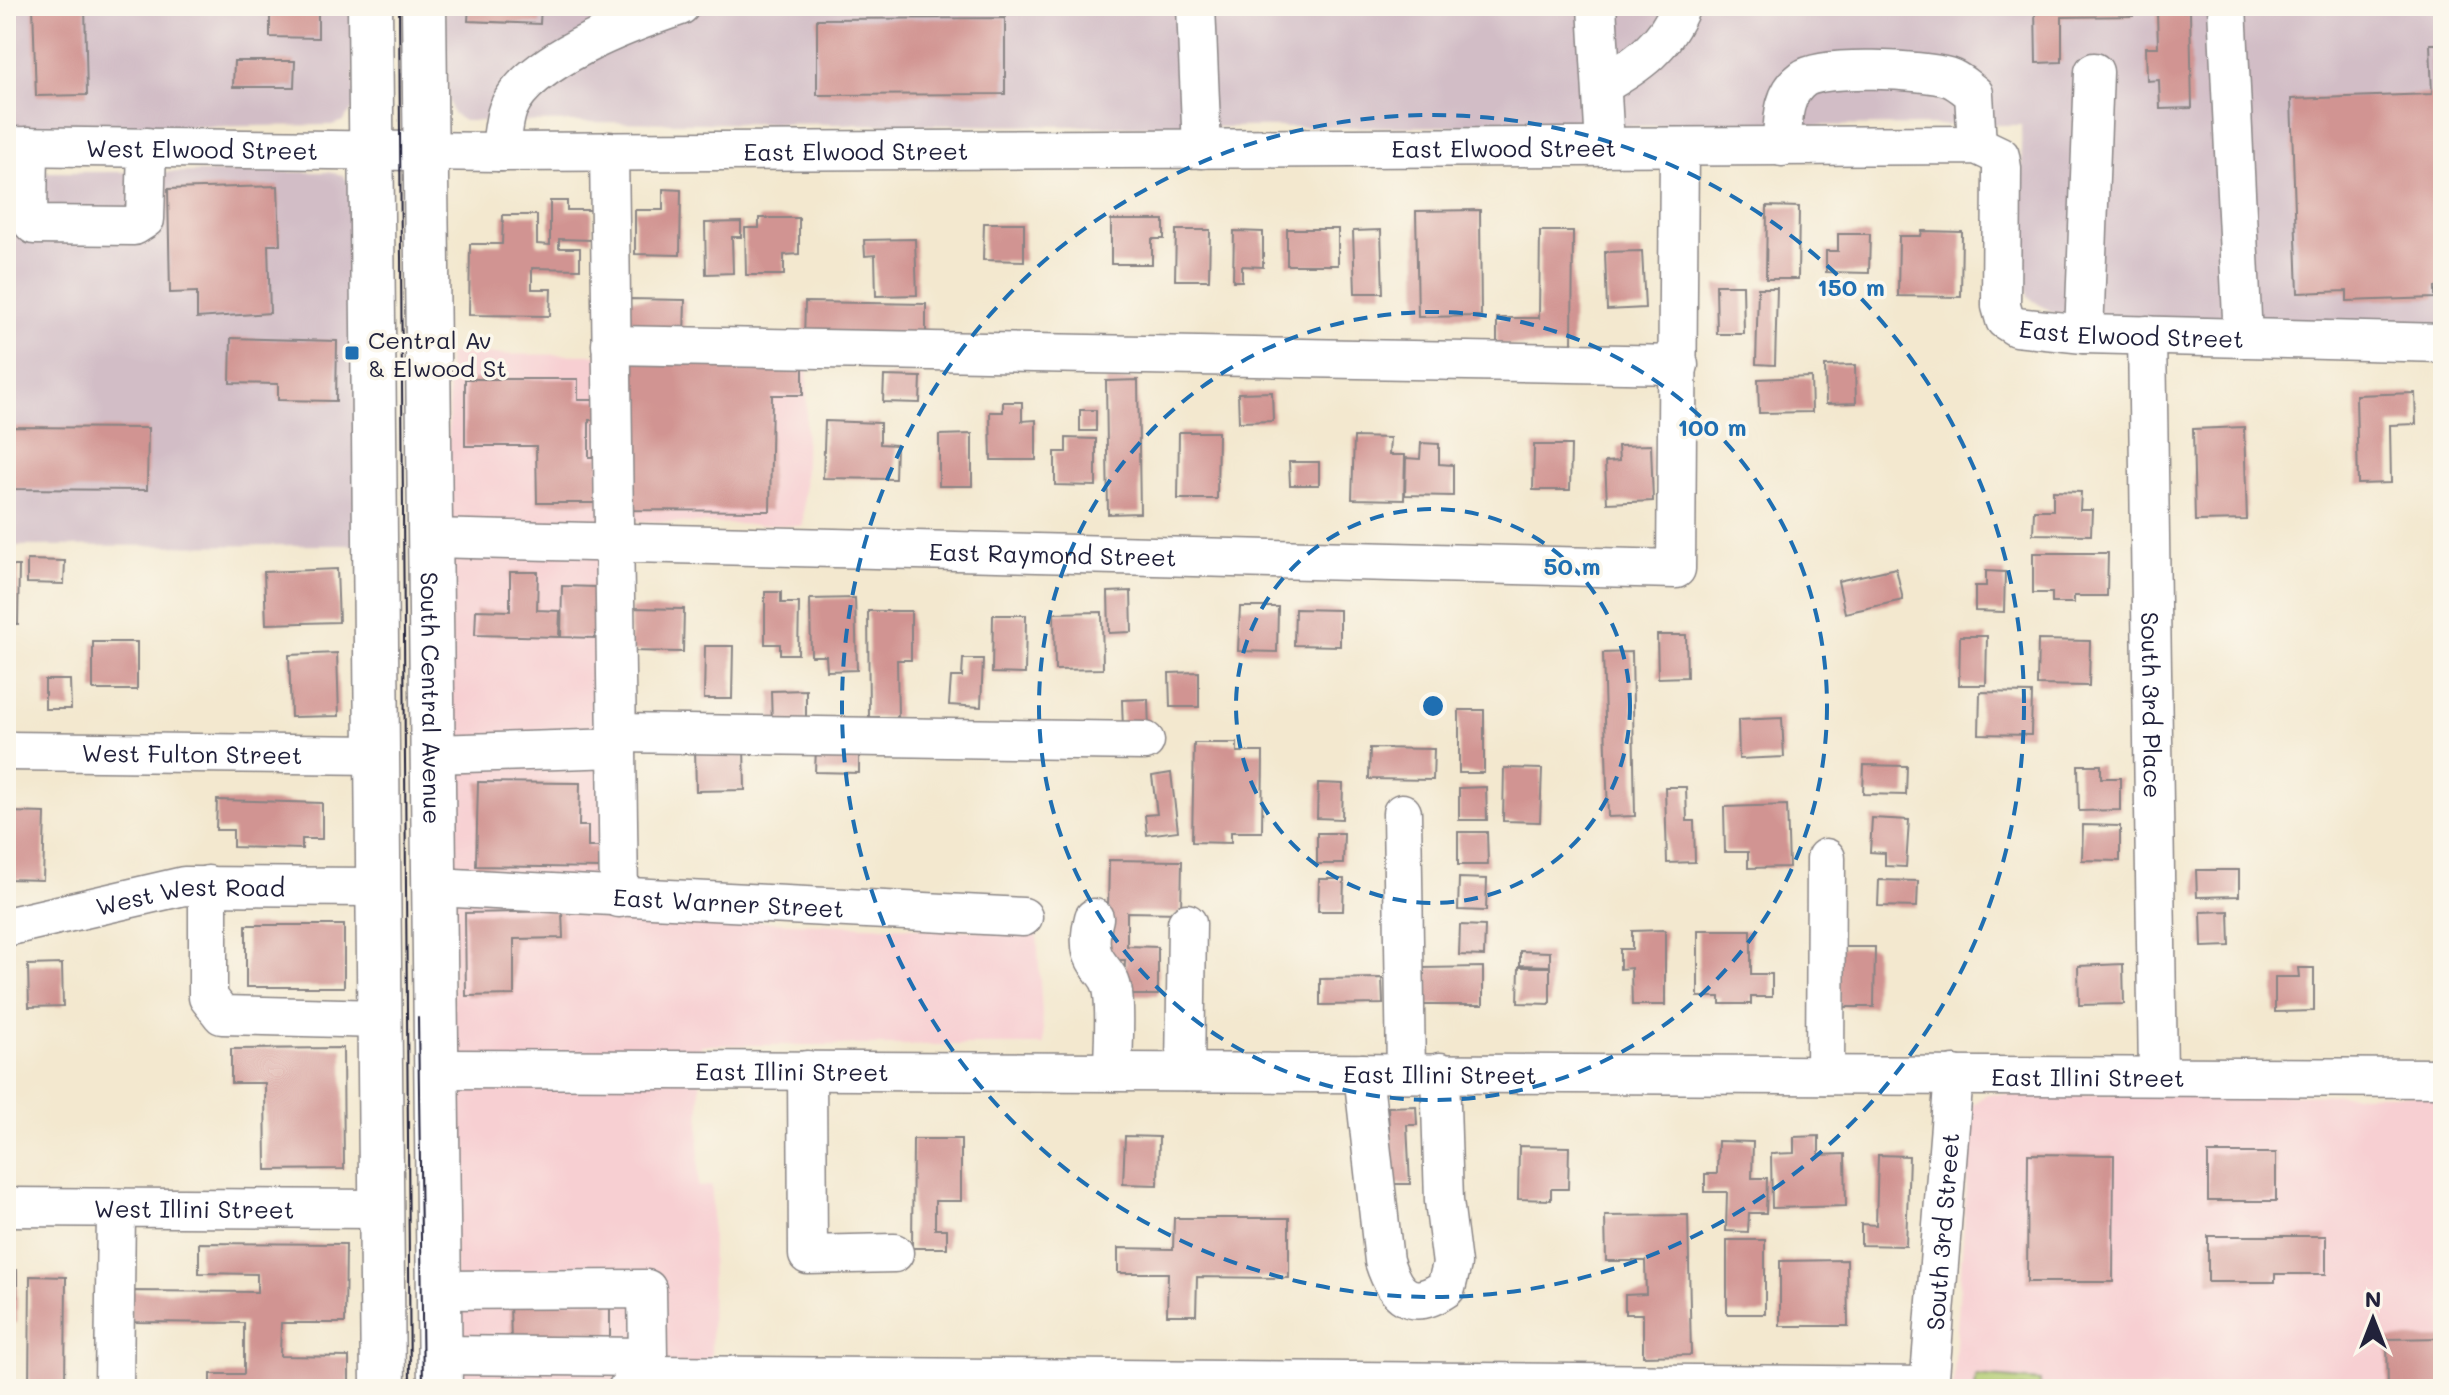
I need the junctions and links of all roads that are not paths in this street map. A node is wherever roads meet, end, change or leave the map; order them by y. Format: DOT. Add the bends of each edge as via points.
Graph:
graph roads {
  1 [pos="370,6"];
  2 [pos="424,6"];
  3 [pos="680,6"];
  4 [pos="1196,6"];
  5 [pos="1597,6"];
  6 [pos="1681,6"];
  7 [pos="2227,6"];
  8 [pos="2094,72"];
  9 [pos="1602,85"];
  10 [pos="1977,145"];
  11 [pos="18,146"];
  12 [pos="147,147"];
  13 [pos="1605,147"];
  14 [pos="1679,147"];
  15 [pos="1782,147"];
  16 [pos="1202,149"];
  17 [pos="400,151"];
  18 [pos="609,151"];
  19 [pos="500,152"];
  20 [pos="2084,334"];
  21 [pos="2147,335"];
  22 [pos="2243,338"];
  23 [pos="2443,343"];
  24 [pos="611,345"];
  25 [pos="1679,365"];
  26 [pos="431,538"];
  27 [pos="614,542"];
  28 [pos="617,740"];
  29 [pos="1145,741"];
  30 [pos="6,751"];
  31 [pos="434,754"];
  32 [pos="378,755"];
  33 [pos="1402,813"];
  34 [pos="1826,858"];
  35 [pos="208,885"];
  36 [pos="379,887"];
  37 [pos="435,887"];
  38 [pos="619,898"];
  39 [pos="1023,917"];
  40 [pos="1094,918"];
  41 [pos="1187,923"];
  42 [pos="6,927"];
  43 [pos="380,1019"];
  44 [pos="436,1069"];
  45 [pos="807,1070"];
  46 [pos="1113,1072"];
  47 [pos="1185,1072"];
  48 [pos="1423,1072"];
  49 [pos="1363,1073"];
  50 [pos="1825,1075"];
  51 [pos="1954,1075"];
  52 [pos="2158,1076"];
  53 [pos="2443,1078"];
  54 [pos="6,1207"];
  55 [pos="116,1208"];
  56 [pos="382,1209"];
  57 [pos="894,1253"];
  58 [pos="439,1290"];
  59 [pos="439,1372"];
  60 [pos="1929,1388"];
  61 [pos="114,1389"];
  62 [pos="383,1389"];
  63 [pos="627,1389"];
  1 -- 17 [label="main road, South Central Avenue"];
  2 -- 17 [label="main road, South Central Avenue"];
  3 -- 19 [label="street" via="630,23 533,75 509,108"];
  4 -- 16 [label="street"];
  5 -- 9 [label="street"];
  6 -- 9 [label="street" via="1673,27 1644,61"];
  7 -- 22 [label="street"];
  8 -- 20 [label="street"];
  9 -- 13 [label="street"];
  10 -- 15 [label="street, East Elwood Street"];
  10 -- 15 [label="street" via="1974,94 1952,78 1877,71 1803,79 1788,96"];
  10 -- 20 [label="street, East Elwood Street" via="2000,156 2002,168 2005,320 2016,327"];
  11 -- 12 [label="street, West Elwood Street"];
  11 -- 12 [label="street" via="28,218 34,225 134,226 145,219"];
  12 -- 17 [label="street, West Elwood Street"];
  13 -- 14 [label="street, East Elwood Street"];
  13 -- 16 [label="street, East Elwood Street"];
  14 -- 15 [label="street, East Elwood Street"];
  14 -- 25 [label="street"];
  16 -- 18 [label="street, East Elwood Street"];
  17 -- 19 [label="street, East Elwood Street"];
  17 -- 26 [label="main road, South Central Avenue"];
  17 -- 32 [label="main road, South Central Avenue"];
  18 -- 19 [label="street, East Elwood Street"];
  18 -- 24 [label="street"];
  20 -- 21 [label="street, East Elwood Street"];
  21 -- 22 [label="street, East Elwood Street"];
  21 -- 52 [label="street, South 3rd Place"];
  22 -- 23 [label="street, East Elwood Street"];
  24 -- 25 [label="street"];
  24 -- 27 [label="street"];
  25 -- 27 [label="street, East Raymond Street" via="1676,569"];
  26 -- 27 [label="street, East Raymond Street"];
  26 -- 31 [label="main road, South Central Avenue"];
  27 -- 28 [label="street"];
  28 -- 29 [label="street"];
  28 -- 31 [label="street"];
  28 -- 38 [label="street"];
  30 -- 32 [label="street, West Fulton Street"];
  31 -- 37 [label="main road, South Central Avenue"];
  32 -- 36 [label="main road, South Central Avenue"];
  33 -- 48 [label="street"];
  34 -- 50 [label="street"];
  35 -- 36 [label="street, West West Road"];
  35 -- 42 [label="street, West West Road" via="139,894"];
  35 -- 43 [label="street" via="208,997 222,1015"];
  36 -- 43 [label="main road, South Central Avenue"];
  37 -- 38 [label="street, East Warner Street"];
  37 -- 44 [label="main road, South Central Avenue"];
  38 -- 39 [label="street, East Warner Street"];
  40 -- 46 [label="street" via="1089,939 1094,963 1113,990"];
  41 -- 47 [label="street"];
  43 -- 56 [label="main road, South Central Avenue"];
  44 -- 45 [label="street, East Illini Street"];
  44 -- 58 [label="main road, South Central Avenue"];
  45 -- 46 [label="street, East Illini Street"];
  45 -- 57 [label="street" via="808,1255"];
  46 -- 47 [label="street, East Illini Street"];
  47 -- 49 [label="street, East Illini Street"];
  48 -- 49 [label="street, East Illini Street"];
  48 -- 49 [label="street" via="1452,1264 1446,1288 1429,1299 1407,1298 1392,1286 1384,1261"];
  48 -- 50 [label="street, East Illini Street"];
  50 -- 51 [label="street, East Illini Street"];
  51 -- 52 [label="street, East Illini Street"];
  51 -- 60 [label="street, South 3rd Street"];
  52 -- 53 [label="street, East Illini Street"];
  54 -- 55 [label="street, West Illini Street"];
  55 -- 56 [label="street, West Illini Street"];
  55 -- 61 [label="street"];
  56 -- 62 [label="main road, South Central Avenue"];
  58 -- 59 [label="main road, South Central Avenue"];
  58 -- 59 [label="street" via="647,1289 648,1357"];
  60 -- 63 [label="street" via="651,1375 635,1379"];
}
